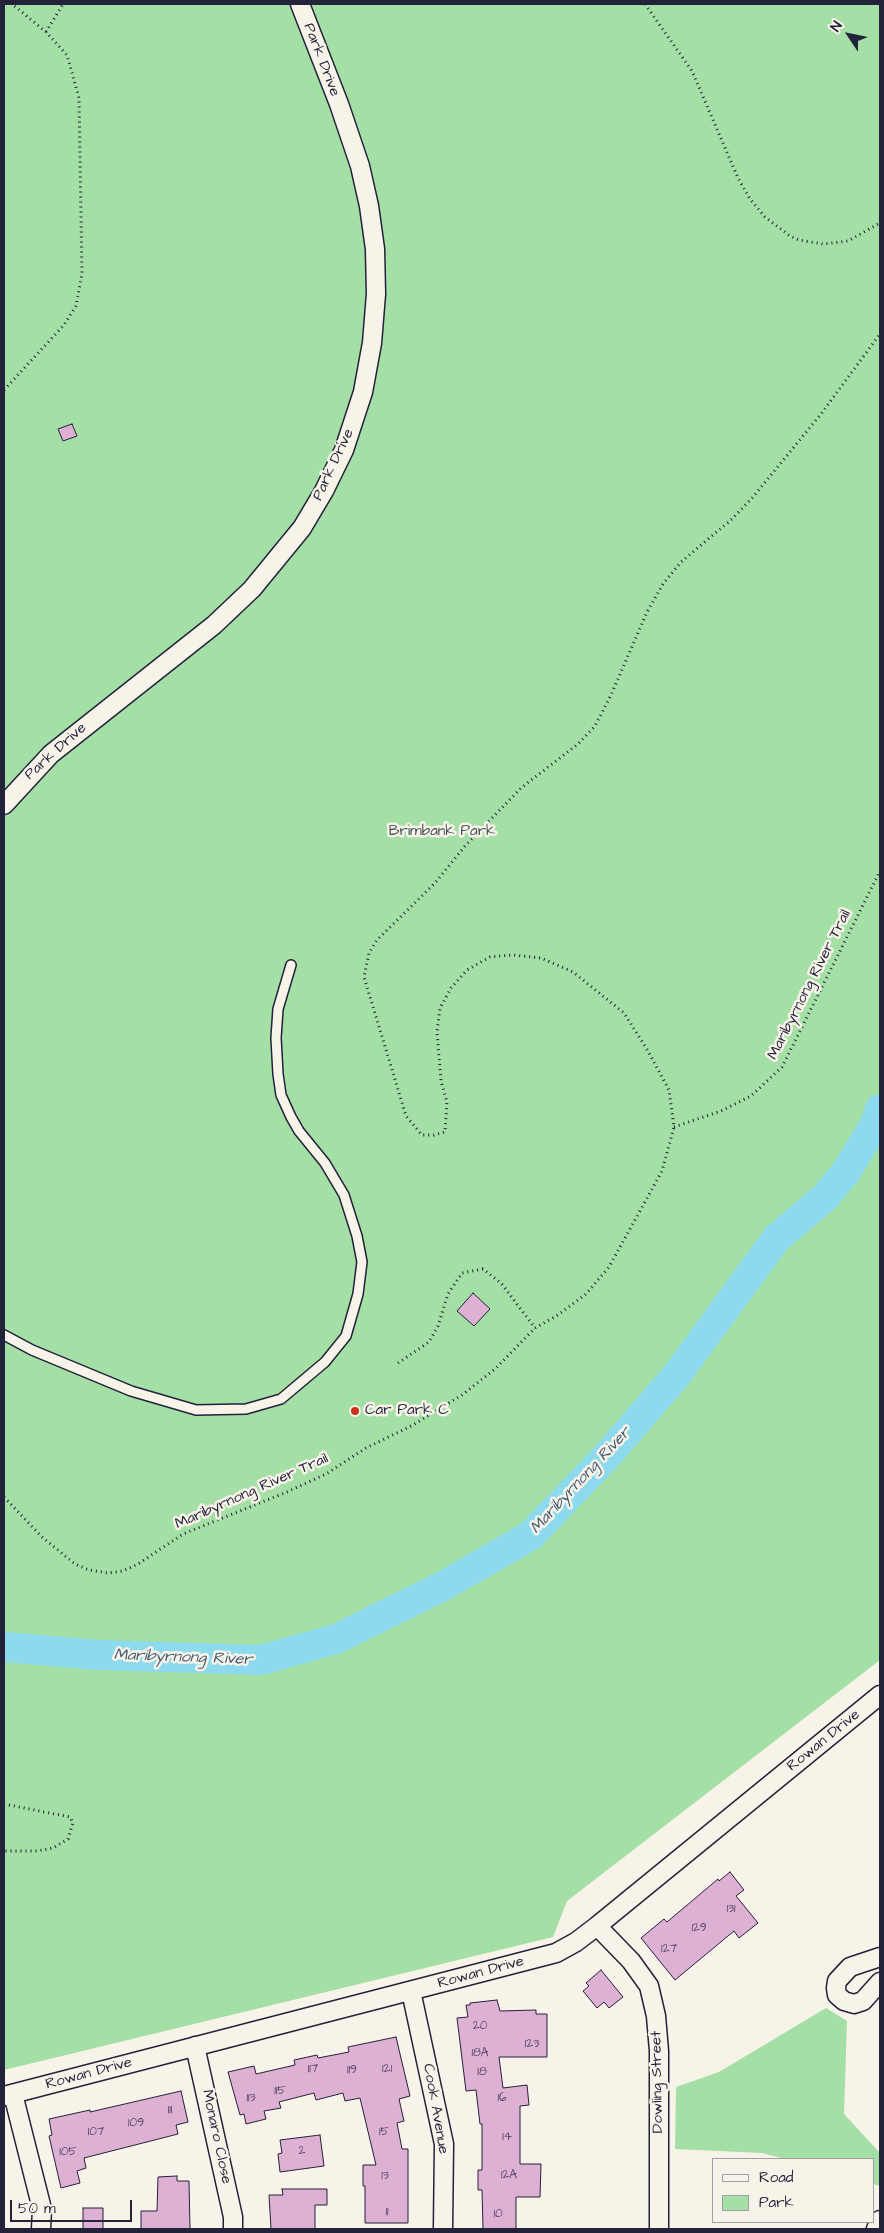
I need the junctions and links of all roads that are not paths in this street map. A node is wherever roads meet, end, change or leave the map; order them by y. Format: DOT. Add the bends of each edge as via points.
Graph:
graph roads {
  1 [pos="300,4"];
  2 [pos="4,805"];
  3 [pos="292,965"];
  4 [pos="4,1335"];
  5 [pos="880,1695"];
  6 [pos="597,1926"];
  7 [pos="880,1958"];
  8 [pos="880,1982"];
  9 [pos="411,1991"];
  10 [pos="195,2046"];
  11 [pos="8,2095"];
  12 [pos="880,2220"];
  13 [pos="42,2229"];
  14 [pos="233,2229"];
  15 [pos="443,2229"];
  16 [pos="659,2229"];
  17 [pos="876,2229"];
  1 -- 2 [label="street, Park Drive" via="360,166 375,249 372,343 363,392 344,450 302,528 252,589 214,625 51,754"];
  3 -- 4 [label="lane" via="278,1009 276,1038 281,1095 298,1131 325,1163 344,1195 357,1236 362,1262 358,1294 346,1336 324,1362 281,1399 246,1409 196,1410 131,1391"];
  5 -- 6 [label="street, Rowan Drive"];
  6 -- 9 [label="street, Rowan Drive" via="556,1953"];
  6 -- 16 [label="street, Dowling Street" via="631,1961 649,1986 656,2016 659,2051"];
  7 -- 8 [label="street" via="850,1967 837,1982 837,1995 854,2004 863,2001"];
  9 -- 10 [label="street, Rowan Drive"];
  9 -- 15 [label="street, Cook Avenue" via="444,2144"];
  10 -- 11 [label="street, Rowan Drive"];
  10 -- 14 [label="street, Monaro Close"];
  11 -- 13 [label="street" via="42,2209"];
  12 -- 17 [label="street"];
}
